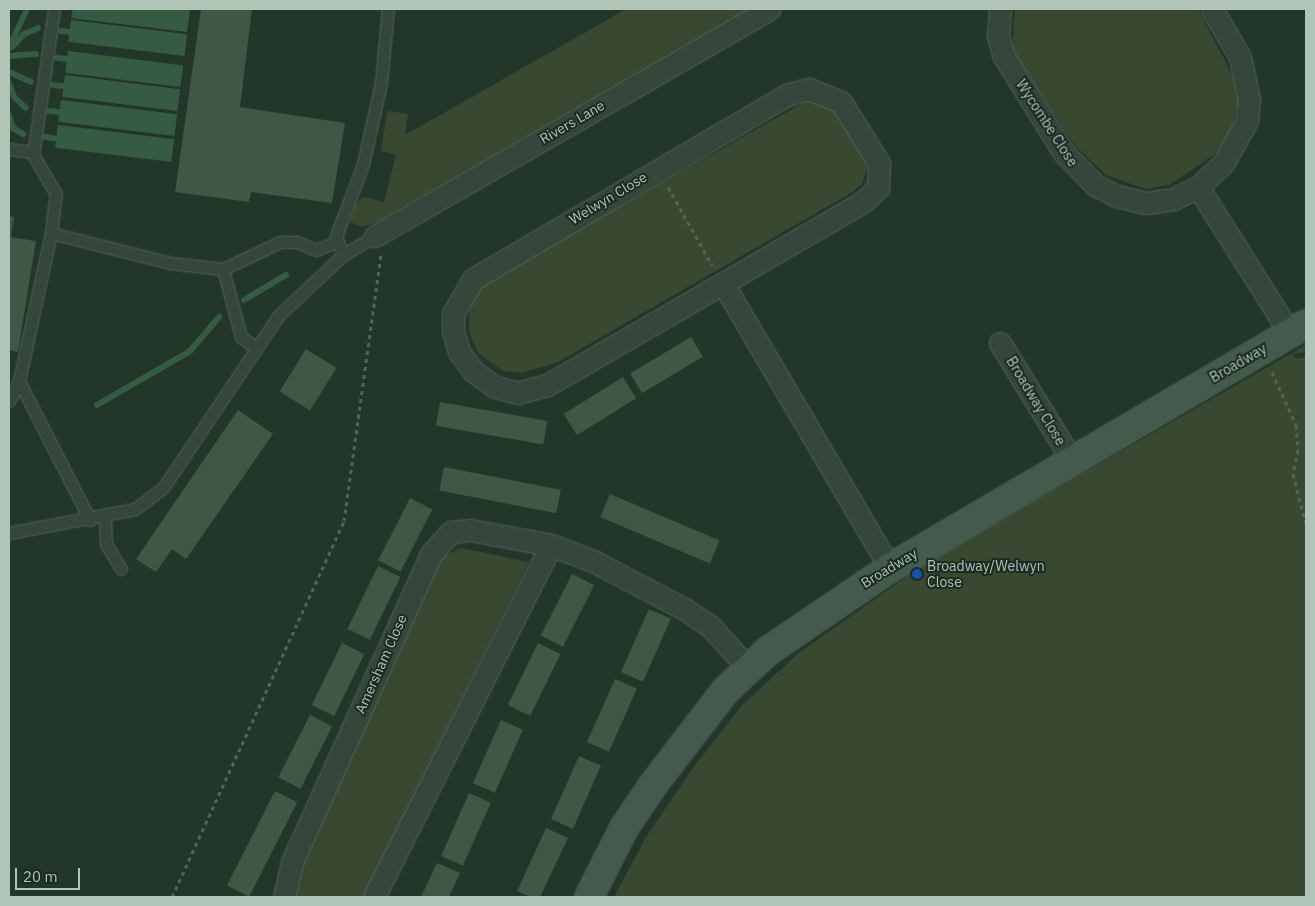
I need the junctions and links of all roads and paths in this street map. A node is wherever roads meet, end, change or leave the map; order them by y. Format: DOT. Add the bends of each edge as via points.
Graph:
graph roads {
  1 [pos="54,9"];
  2 [pos="388,9"];
  3 [pos="769,9"];
  4 [pos="1000,9"];
  5 [pos="1212,9"];
  6 [pos="9,149"];
  7 [pos="33,152"];
  8 [pos="657,169"];
  9 [pos="1198,187"];
  10 [pos="394,225"];
  11 [pos="51,233"];
  12 [pos="375,236"];
  13 [pos="336,242"];
  14 [pos="343,255"];
  15 [pos="223,269"];
  16 [pos="724,285"];
  17 [pos="1298,328"];
  18 [pos="1000,343"];
  19 [pos="257,348"];
  20 [pos="1262,349"];
  21 [pos="19,380"];
  22 [pos="9,401"];
  23 [pos="1072,460"];
  24 [pos="105,517"];
  25 [pos="90,520"];
  26 [pos="1306,524"];
  27 [pos="9,533"];
  28 [pos="552,545"];
  29 [pos="890,568"];
  30 [pos="121,569"];
  31 [pos="749,669"];
  32 [pos="172,897"];
  33 [pos="284,897"];
  34 [pos="374,897"];
  35 [pos="589,897"];
  1 -- 7 [label="lane"];
  2 -- 13 [label="lane" via="381,83 363,164"];
  3 -- 10 [label="street, Rivers Lane"];
  4 -- 9 [label="street, Wycombe Close" via="998,36 1003,55 1078,170 1117,196 1146,202 1174,199"];
  5 -- 9 [label="street, Wycombe Close" via="1240,57 1249,99 1238,144"];
  6 -- 7 [label="lane"];
  7 -- 11 [label="lane" via="56,194"];
  8 -- 16 [label="path"];
  8 -- 16 [label="street, Welwyn Close" via="786,95 809,89 842,102 879,163 878,188 863,202"];
  8 -- 16 [label="street, Welwyn Close" via="473,279 454,314 459,352 474,372 495,387 518,393 547,385"];
  9 -- 17 [label="street"];
  10 -- 12 [label="street, Rivers Lane"];
  10 -- 32 [label="path" via="381,250 344,521"];
  11 -- 15 [label="lane" via="170,263"];
  11 -- 21 [label="lane"];
  12 -- 14 [label="lane"];
  13 -- 14 [label="lane"];
  13 -- 15 [label="lane" via="316,250 297,242 280,242"];
  14 -- 19 [label="lane" via="278,316"];
  15 -- 19 [label="lane" via="241,337"];
  16 -- 29 [label="street"];
  17 -- 20 [label="street, Broadway"];
  18 -- 23 [label="street, Broadway Close"];
  19 -- 24 [label="lane" via="163,488 135,509"];
  20 -- 23 [label="street, Broadway"];
  20 -- 26 [label="path" via="1296,425 1298,450 1293,474"];
  21 -- 22 [label="lane"];
  21 -- 25 [label="lane"];
  23 -- 29 [label="street, Broadway"];
  24 -- 25 [label="lane"];
  24 -- 30 [label="lane" via="106,544"];
  25 -- 27 [label="lane"];
  28 -- 31 [label="street, Amersham Close" via="686,610 710,627"];
  28 -- 33 [label="street, Amersham Close" via="470,530 451,532 440,540 292,862"];
  28 -- 34 [label="street"];
  29 -- 31 [label="street, Broadway" via="815,615"];
  31 -- 35 [label="street, Broadway" via="726,690 653,785 624,828"];
}
